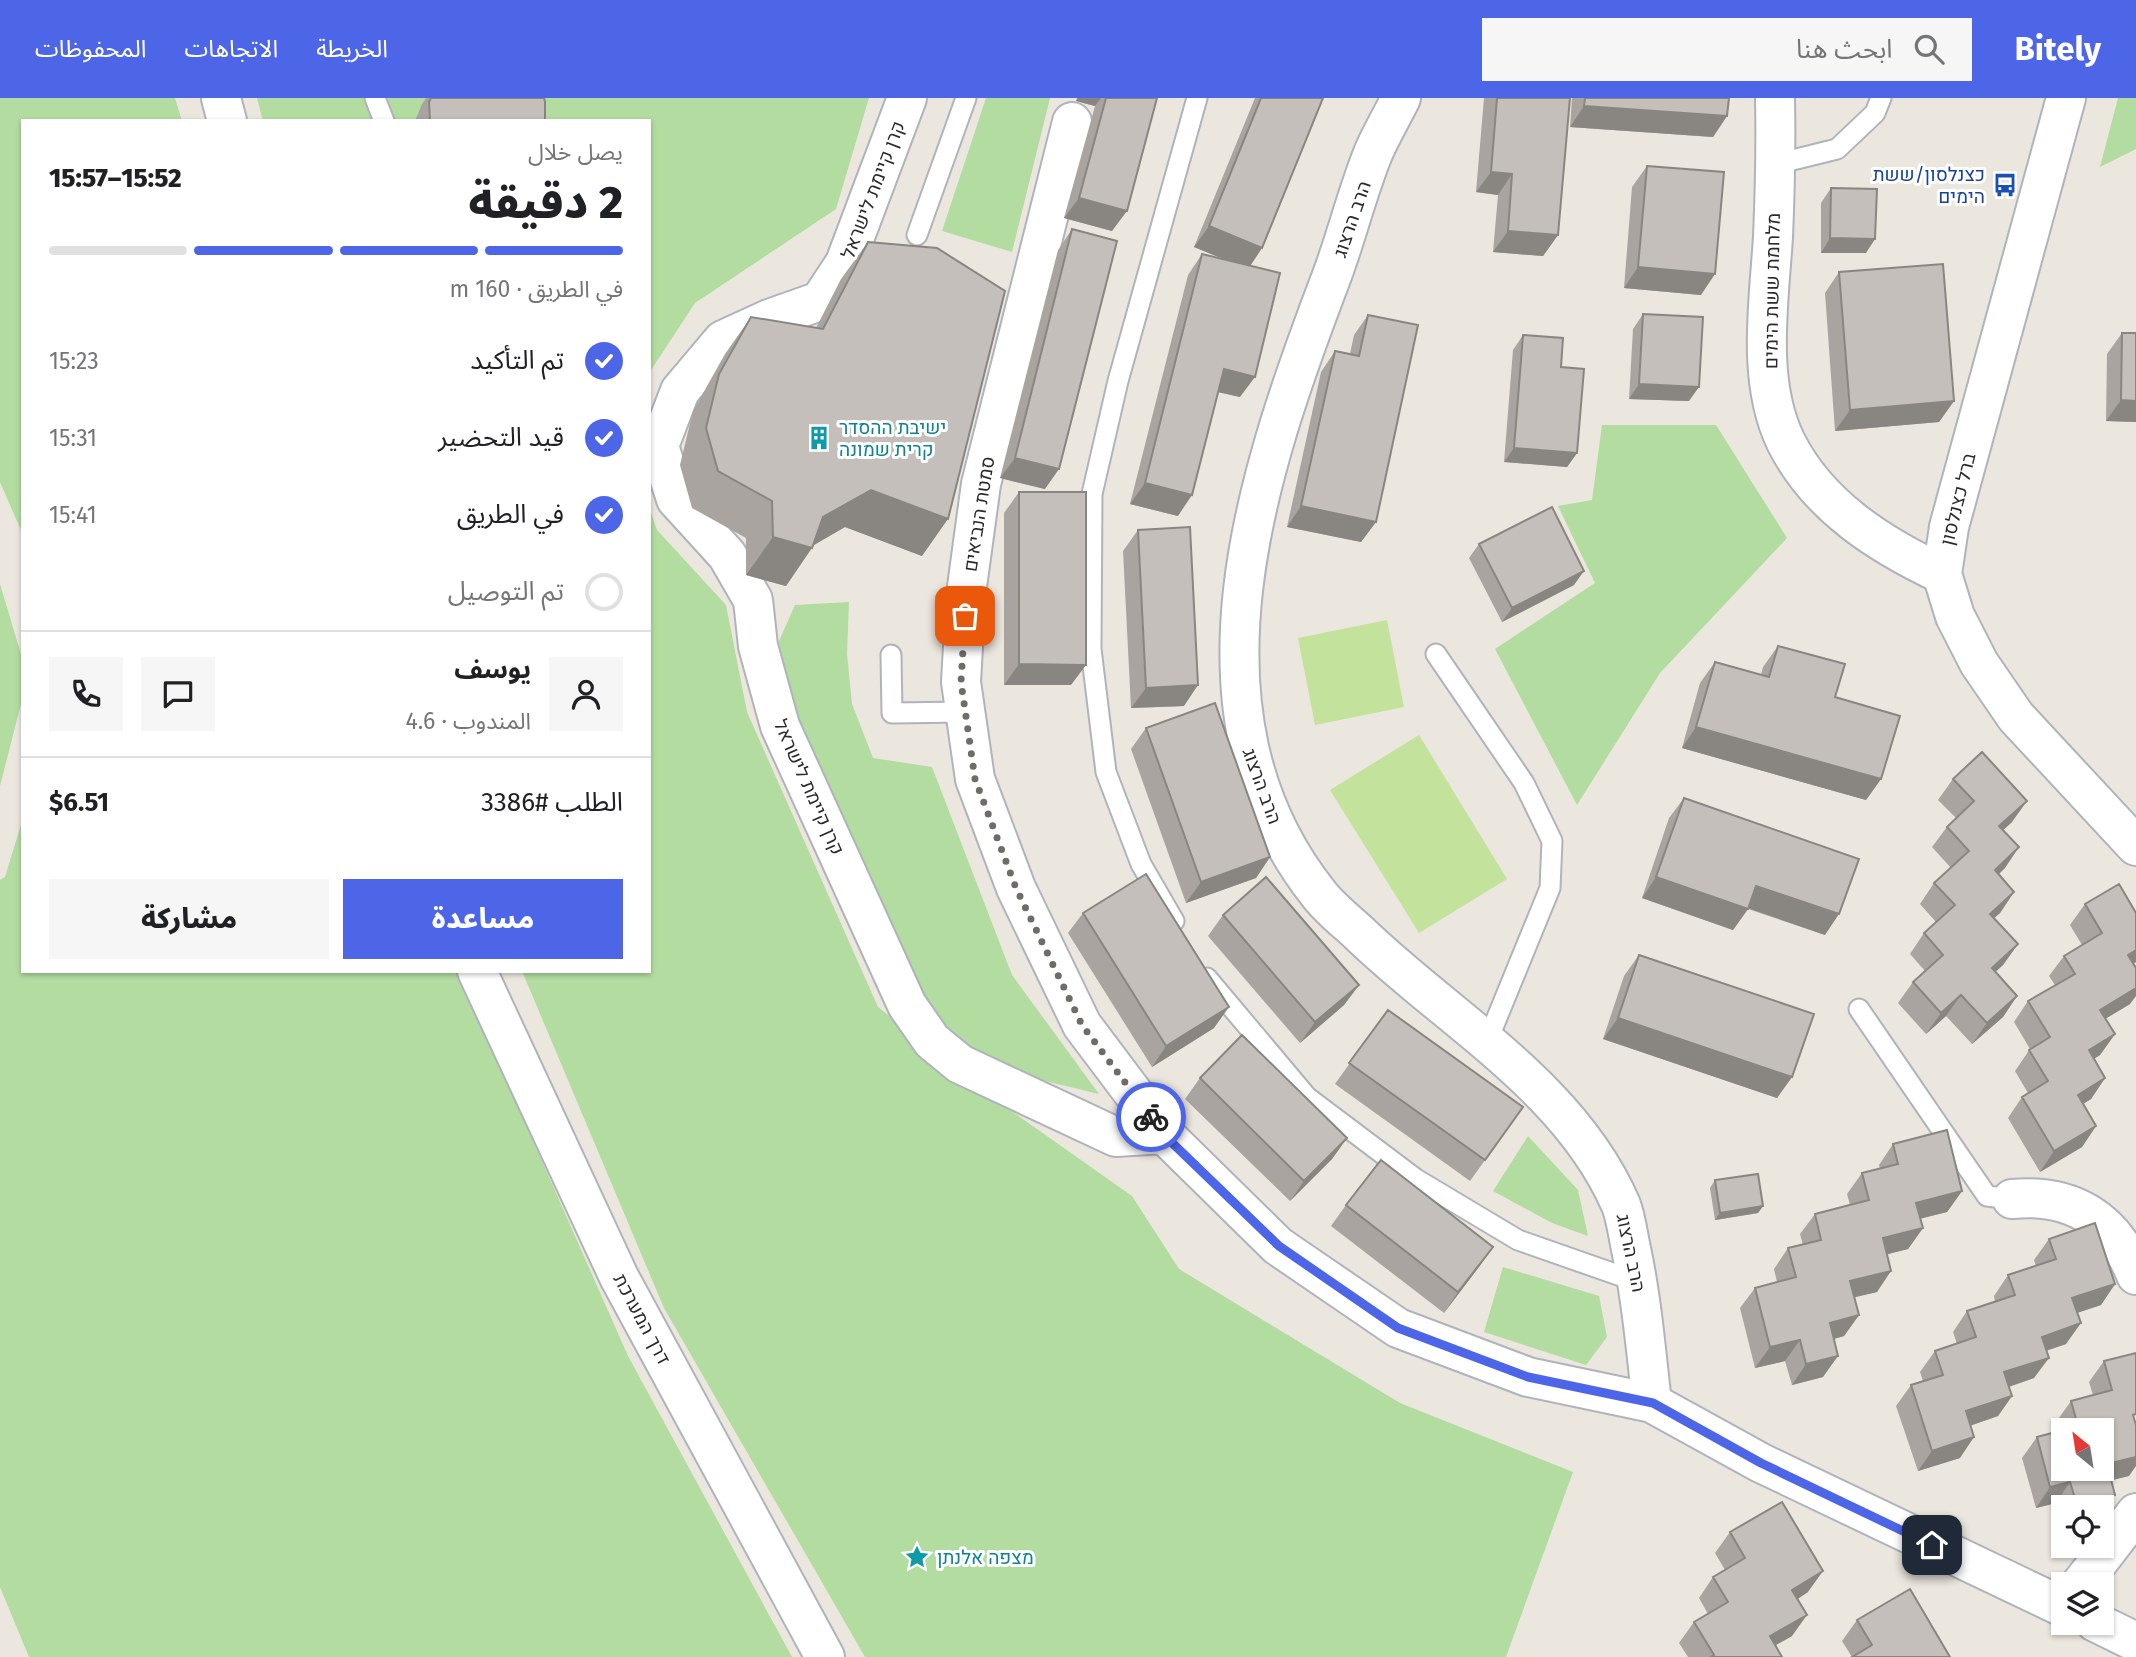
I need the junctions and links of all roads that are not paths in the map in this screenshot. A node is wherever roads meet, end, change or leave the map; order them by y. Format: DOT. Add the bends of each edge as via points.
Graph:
graph roads {
  1 [pos="221,98"];
  2 [pos="375,98"];
  3 [pos="907,98"];
  4 [pos="966,98"];
  5 [pos="1198,98"];
  6 [pos="1370,98"];
  7 [pos="1401,98"];
  8 [pos="1775,98"];
  9 [pos="1881,98"];
  10 [pos="2066,98"];
  11 [pos="226,119"];
  12 [pos="383,119"];
  13 [pos="1072,122"];
  14 [pos="1374,152"];
  15 [pos="1776,164"];
  16 [pos="917,235"];
  17 [pos="1941,574"];
  18 [pos="1436,654"];
  19 [pos="891,655"];
  20 [pos="965,712"];
  21 [pos="2136,846"];
  22 [pos="1182,934"];
  23 [pos="1195,957"];
  24 [pos="478,973"];
  25 [pos="1859,1009"];
  26 [pos="1487,1042"];
  27 [pos="1164,1135"];
  28 [pos="2012,1199"];
  29 [pos="2136,1275"];
  30 [pos="1638,1282"];
  31 [pos="1653,1403"];
  32 [pos="2136,1513"];
  33 [pos="2090,1572"];
  34 [pos="2051,1601"];
  35 [pos="2114,1631"];
  36 [pos="2136,1642"];
  37 [pos="825,1657"];
  1 -- 11 [label="street"];
  2 -- 12 [label="lane"];
  3 -- 27 [label="street, קרן קיימת לישראל" via="845,263 821,301 723,340 680,391 659,446 676,499 727,555 753,600 758,646 780,726 907,1005 932,1041 960,1064 1116,1137"];
  4 -- 16 [label="lane"];
  5 -- 22 [label="lane" via="1118,381 1092,494 1091,649 1106,772 1141,863"];
  6 -- 14 [label="street"];
  7 -- 14 [label="street, הרב הרצוג"];
  8 -- 15 [label="street, מלחמת ששת הימים"];
  9 -- 15 [label="lane" via="1875,113 1837,149"];
  10 -- 17 [label="street, ברל כצנלסון" via="1949,527"];
  13 -- 20 [label="street, סמטת הנביאים" via="981,484 966,594 961,682"];
  14 -- 26 [label="street, הרב הרצוג" via="1299,362 1257,498 1238,635 1245,740 1268,817 1318,894 1378,952"];
  15 -- 17 [label="street, מלחמת ששת הימים" via="1767,355 1775,411 1786,442 1808,476 1853,524 1893,551"];
  17 -- 21 [label="street, ברל כצנלסון" via="1955,616 1979,663 2016,717"];
  18 -- 26 [label="lane" via="1524,783 1552,841 1550,887"];
  19 -- 20 [label="lane" via="892,713"];
  20 -- 27 [label="street, סמטת הנביאים" via="975,779 1016,888 1082,1025"];
  23 -- 30 [label="lane" via="1209,981 1307,1097 1416,1179 1518,1240"];
  24 -- 37 [label="street, דרך המערכת" via="618,1278"];
  25 -- 28 [label="lane" via="1987,1196"];
  26 -- 30 [label="street, הרב הרצוג" via="1521,1071 1587,1147 1622,1207"];
  27 -- 31 [label="street, סמטת הנביאים" via="1279,1246 1398,1328 1528,1377"];
  28 -- 29 [label="street" via="2039,1196 2073,1203 2109,1229"];
  30 -- 31 [label="street, הרב הרצוג"];
  31 -- 34 [label="street, סמטת הנביאים" via="1761,1463"];
  32 -- 33 [label="street"];
  35 -- 36 [label="street"];
}
